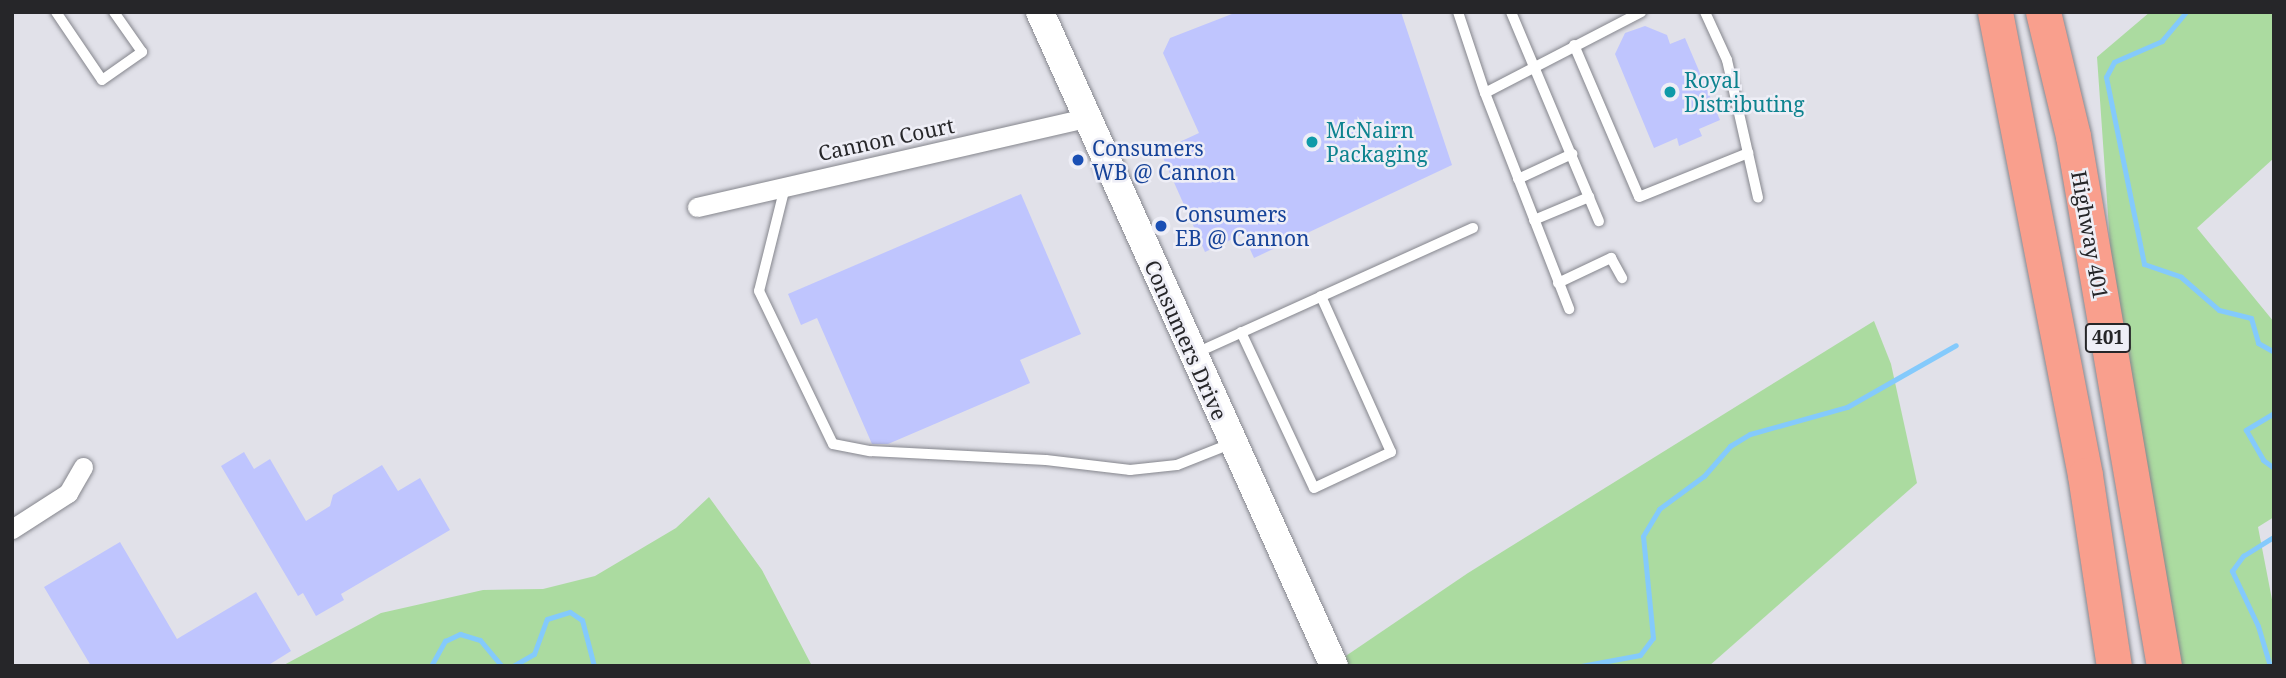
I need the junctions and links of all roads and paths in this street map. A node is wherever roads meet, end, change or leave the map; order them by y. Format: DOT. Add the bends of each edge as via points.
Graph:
graph roads {
  1 [pos="56,12"];
  2 [pos="114,12"];
  3 [pos="1040,12"];
  4 [pos="1458,12"];
  5 [pos="1511,12"];
  6 [pos="1641,12"];
  7 [pos="1705,12"];
  8 [pos="1995,12"];
  9 [pos="2043,12"];
  10 [pos="1574,45"];
  11 [pos="1535,66"];
  12 [pos="1485,93"];
  13 [pos="1085,118"];
  14 [pos="1748,153"];
  15 [pos="1572,154"];
  16 [pos="1518,178"];
  17 [pos="787,184"];
  18 [pos="1589,197"];
  19 [pos="1758,198"];
  20 [pos="696,207"];
  21 [pos="1534,220"];
  22 [pos="1599,221"];
  23 [pos="1473,228"];
  24 [pos="1622,278"];
  25 [pos="1558,283"];
  26 [pos="1321,296"];
  27 [pos="1569,309"];
  28 [pos="1241,332"];
  29 [pos="1192,354"];
  30 [pos="1233,443"];
  31 [pos="83,467"];
  32 [pos="12,529"];
  33 [pos="1334,666"];
  34 [pos="2114,666"];
  35 [pos="2164,666"];
  1 -- 2 [label="lane" via="102,80 142,52"];
  3 -- 13 [label="main road, Consumers Drive"];
  4 -- 12 [label="lane"];
  5 -- 11 [label="lane"];
  6 -- 10 [label="lane"];
  7 -- 14 [label="lane" via="1727,60"];
  8 -- 34 [label="highway, 401" via="2085,475"];
  9 -- 35 [label="highway, Highway 401 / 401" via="2073,136"];
  10 -- 11 [label="lane"];
  10 -- 14 [label="lane" via="1639,197"];
  11 -- 12 [label="lane"];
  11 -- 15 [label="lane"];
  12 -- 16 [label="lane"];
  13 -- 17 [label="street, Cannon Court"];
  13 -- 29 [label="main road, Consumers Drive"];
  14 -- 19 [label="lane"];
  15 -- 16 [label="lane"];
  15 -- 18 [label="lane"];
  16 -- 21 [label="lane"];
  17 -- 20 [label="street, Cannon Court"];
  17 -- 30 [label="lane" via="759,291 832,444 870,451 1046,460 1130,470 1177,465"];
  18 -- 21 [label="lane"];
  18 -- 22 [label="lane"];
  21 -- 25 [label="lane"];
  23 -- 26 [label="lane"];
  24 -- 25 [label="lane" via="1611,258"];
  25 -- 27 [label="lane"];
  26 -- 28 [label="lane"];
  26 -- 28 [label="lane" via="1391,452 1314,488"];
  28 -- 29 [label="lane"];
  29 -- 30 [label="main road, Consumers Drive"];
  30 -- 33 [label="main road, Consumers Drive"];
  31 -- 32 [label="street" via="68,493"];
}
